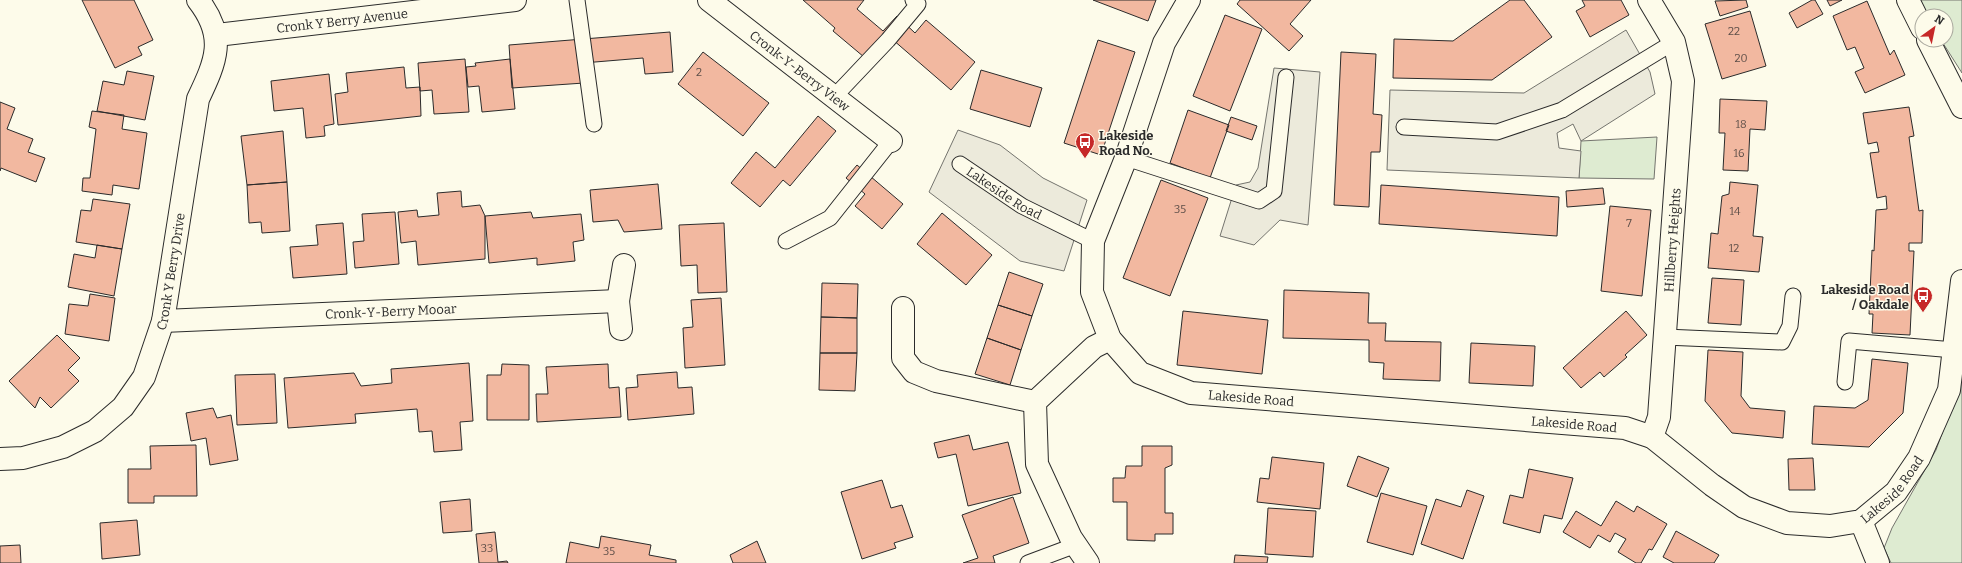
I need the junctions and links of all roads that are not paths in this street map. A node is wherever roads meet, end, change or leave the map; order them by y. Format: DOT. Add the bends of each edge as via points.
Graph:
graph roads {
  1 [pos="198,0"];
  2 [pos="515,0"];
  3 [pos="577,0"];
  4 [pos="709,0"];
  5 [pos="913,0"];
  6 [pos="1189,0"];
  7 [pos="1649,0"];
  8 [pos="1908,0"];
  9 [pos="1914,12"];
  10 [pos="217,35"];
  11 [pos="1674,42"];
  12 [pos="1932,48"];
  13 [pos="1286,77"];
  14 [pos="834,97"];
  15 [pos="1962,108"];
  16 [pos="594,124"];
  17 [pos="1404,127"];
  18 [pos="891,141"];
  19 [pos="1126,158"];
  20 [pos="960,164"];
  21 [pos="786,240"];
  22 [pos="1093,241"];
  23 [pos="624,265"];
  24 [pos="1962,281"];
  25 [pos="1793,296"];
  26 [pos="618,301"];
  27 [pos="903,308"];
  28 [pos="163,321"];
  29 [pos="621,329"];
  30 [pos="1665,337"];
  31 [pos="1110,339"];
  32 [pos="1954,350"];
  33 [pos="1845,382"];
  34 [pos="1035,402"];
  35 [pos="1652,437"];
  36 [pos="0,459"];
  37 [pos="1861,521"];
  38 [pos="1076,545"];
  39 [pos="1028,563"];
  40 [pos="1088,563"];
  41 [pos="1878,563"];
  1 -- 10 [label="street, Cronk Y Berry Drive" via="208,12"];
  2 -- 10 [label="street, Cronk Y Berry Avenue"];
  3 -- 16 [label="lane"];
  4 -- 14 [label="street, Cronk-Y-Berry View"];
  5 -- 14 [label="lane" via="918,4"];
  6 -- 19 [label="street, Lakeside Road" via="1164,43"];
  7 -- 11 [label="street, Hillberry Heights"];
  8 -- 9 [label="street"];
  10 -- 28 [label="street, Cronk Y Berry Drive" via="213,67 198,99"];
  11 -- 17 [label="lane" via="1562,110 1497,132"];
  11 -- 30 [label="street, Hillberry Heights" via="1683,81"];
  12 -- 15 [label="street"];
  13 -- 19 [label="lane" via="1274,191 1259,201"];
  14 -- 18 [label="street, Cronk-Y-Berry View"];
  18 -- 21 [label="lane" via="830,218"];
  19 -- 22 [label="street, Lakeside Road"];
  20 -- 22 [label="lane, Lakeside Road" via="1022,206"];
  22 -- 31 [label="street, Lakeside Road" via="1092,292"];
  23 -- 26 [label="street"];
  24 -- 32 [label="street, Lakeside Road"];
  25 -- 30 [label="lane" via="1790,326 1782,342"];
  26 -- 28 [label="street, Cronk-Y-Berry Mooar"];
  26 -- 29 [label="street"];
  27 -- 34 [label="street" via="902,358 914,372 936,381"];
  28 -- 36 [label="street, Cronk Y Berry Drive" via="144,377 123,407 94,431 63,447 23,458"];
  30 -- 35 [label="street, Hillberry Heights" via="1659,417"];
  31 -- 34 [label="street" via="1094,347"];
  31 -- 35 [label="street, Lakeside Road" via="1140,373 1191,393 1625,428"];
  32 -- 33 [label="lane" via="1849,341"];
  32 -- 37 [label="street, Lakeside Road" via="1948,390 1919,458 1896,492"];
  34 -- 38 [label="street" via="1037,464"];
  35 -- 37 [label="street, Lakeside Road" via="1744,508 1787,523 1830,526"];
  37 -- 41 [label="street"];
  38 -- 39 [label="lane"];
  38 -- 40 [label="street"];
}
